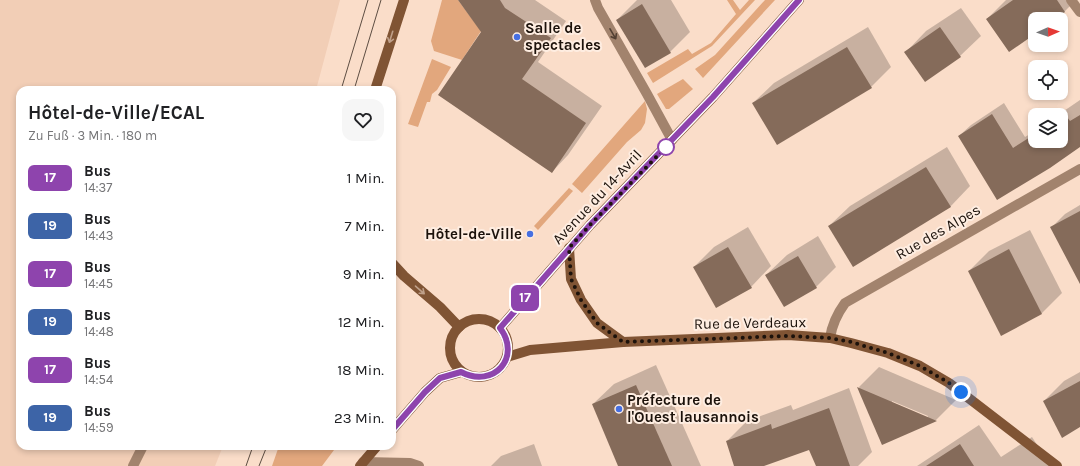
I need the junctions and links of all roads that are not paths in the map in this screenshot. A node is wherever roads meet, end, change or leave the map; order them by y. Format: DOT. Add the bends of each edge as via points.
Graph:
graph roads {
  1 [pos="404,0"];
  2 [pos="595,0"];
  3 [pos="799,0"];
  4 [pos="1071,0"];
  5 [pos="1080,12"];
  6 [pos="376,86"];
  7 [pos="672,140"];
  8 [pos="1080,169"];
  9 [pos="569,248"];
  10 [pos="396,268"];
  11 [pos="459,327"];
  12 [pos="500,328"];
  13 [pos="830,338"];
  14 [pos="623,342"];
  15 [pos="507,357"];
  16 [pos="461,372"];
  17 [pos="396,425"];
  18 [pos="141,450"];
  19 [pos="373,450"];
  20 [pos="361,464"];
  21 [pos="133,466"];
  22 [pos="419,466"];
  23 [pos="1056,466"];
  1 -- 6 [label="street, one-way"];
  2 -- 7 [label="street, one-way"];
  3 -- 7 [label="street, Avenue du 14-Avril"];
  4 -- 5 [label="street"];
  7 -- 9 [label="street, Avenue du 14-Avril"];
  8 -- 13 [label="street, Rue des Alpes" via="845,303 837,315"];
  9 -- 12 [label="street, Avenue du 14-Avril"];
  9 -- 14 [label="street" via="571,279 581,300 597,323"];
  10 -- 11 [label="street, one-way"];
  11 -- 12 [label="street" via="475,319 484,319"];
  11 -- 16 [label="street" via="452,337 450,350 453,362"];
  12 -- 15 [label="street" via="507,341"];
  13 -- 14 [label="street, Rue de Verdeaux" via="788,336"];
  13 -- 23 [label="street, Rue de Verdeaux" via="888,353 920,366 973,400"];
  14 -- 15 [label="street, Rue de Verdeaux" via="530,350"];
  15 -- 16 [label="street" via="491,375 476,377"];
  16 -- 17 [label="street" via="440,378"];
  18 -- 21 [label="street"];
  19 -- 20 [label="street"];
  20 -- 22 [label="street" via="410,463"];
}
